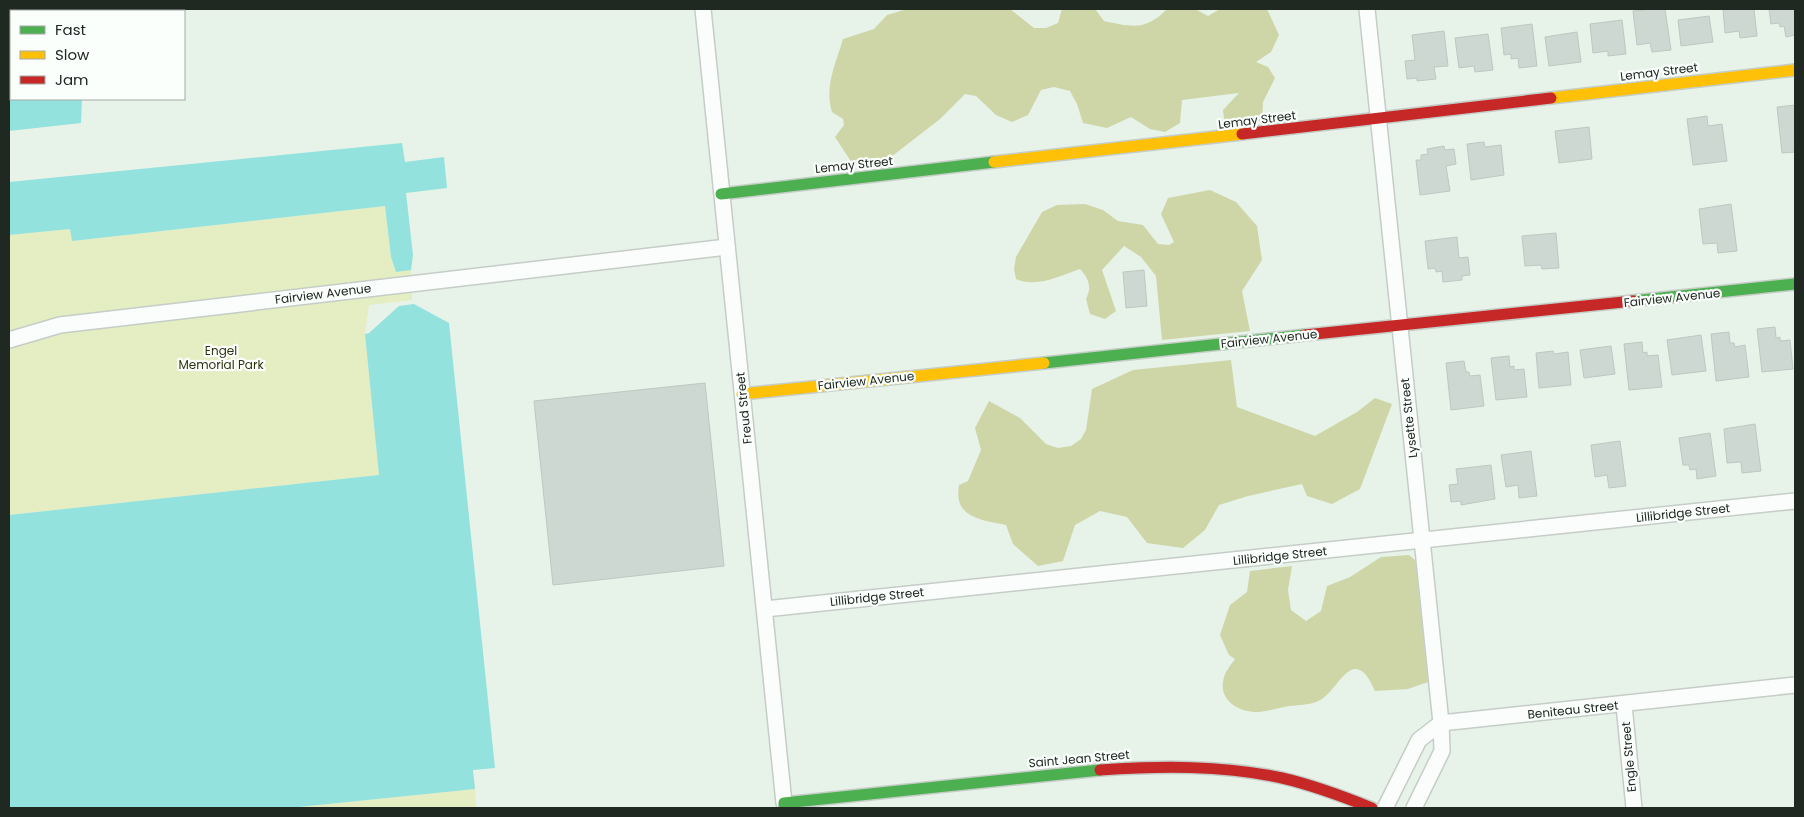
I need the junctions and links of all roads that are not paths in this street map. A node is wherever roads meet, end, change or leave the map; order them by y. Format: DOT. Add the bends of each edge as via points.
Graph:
graph roads {
  1 [pos="703,9"];
  2 [pos="1367,9"];
  3 [pos="1795,70"];
  4 [pos="1378,119"];
  5 [pos="721,194"];
  6 [pos="727,247"];
  7 [pos="1795,284"];
  8 [pos="1400,326"];
  9 [pos="9,340"];
  10 [pos="742,394"];
  11 [pos="1795,501"];
  12 [pos="1423,542"];
  13 [pos="765,609"];
  14 [pos="1795,686"];
  15 [pos="1624,705"];
  16 [pos="1441,723"];
  17 [pos="784,806"];
  18 [pos="1372,808"];
  19 [pos="1385,808"];
  20 [pos="1414,808"];
  21 [pos="1634,808"];
  1 -- 5 [label="street, Freud Street"];
  2 -- 4 [label="street, Lysette Street"];
  3 -- 4 [label="street, Lemay Street"];
  4 -- 5 [label="street, Lemay Street"];
  4 -- 8 [label="street, Lysette Street"];
  5 -- 6 [label="street, Freud Street"];
  6 -- 9 [label="street, Fairview Avenue" via="60,325"];
  6 -- 10 [label="street, Freud Street"];
  7 -- 8 [label="street, Fairview Avenue"];
  8 -- 10 [label="street, Fairview Avenue"];
  8 -- 12 [label="street, Lysette Street"];
  10 -- 13 [label="street, Freud Street"];
  11 -- 12 [label="street, Lillibridge Street"];
  12 -- 13 [label="street, Lillibridge Street"];
  12 -- 16 [label="street, Lysette Street"];
  13 -- 17 [label="street, Freud Street"];
  14 -- 15 [label="street, Beniteau Street"];
  15 -- 16 [label="street, Beniteau Street"];
  15 -- 21 [label="street, Engle Street"];
  16 -- 19 [label="street" via="1419,740"];
  16 -- 20 [label="street" via="1442,751"];
  17 -- 18 [label="street, Saint Jean Street" via="1164,765 1231,768 1298,781"];
}
